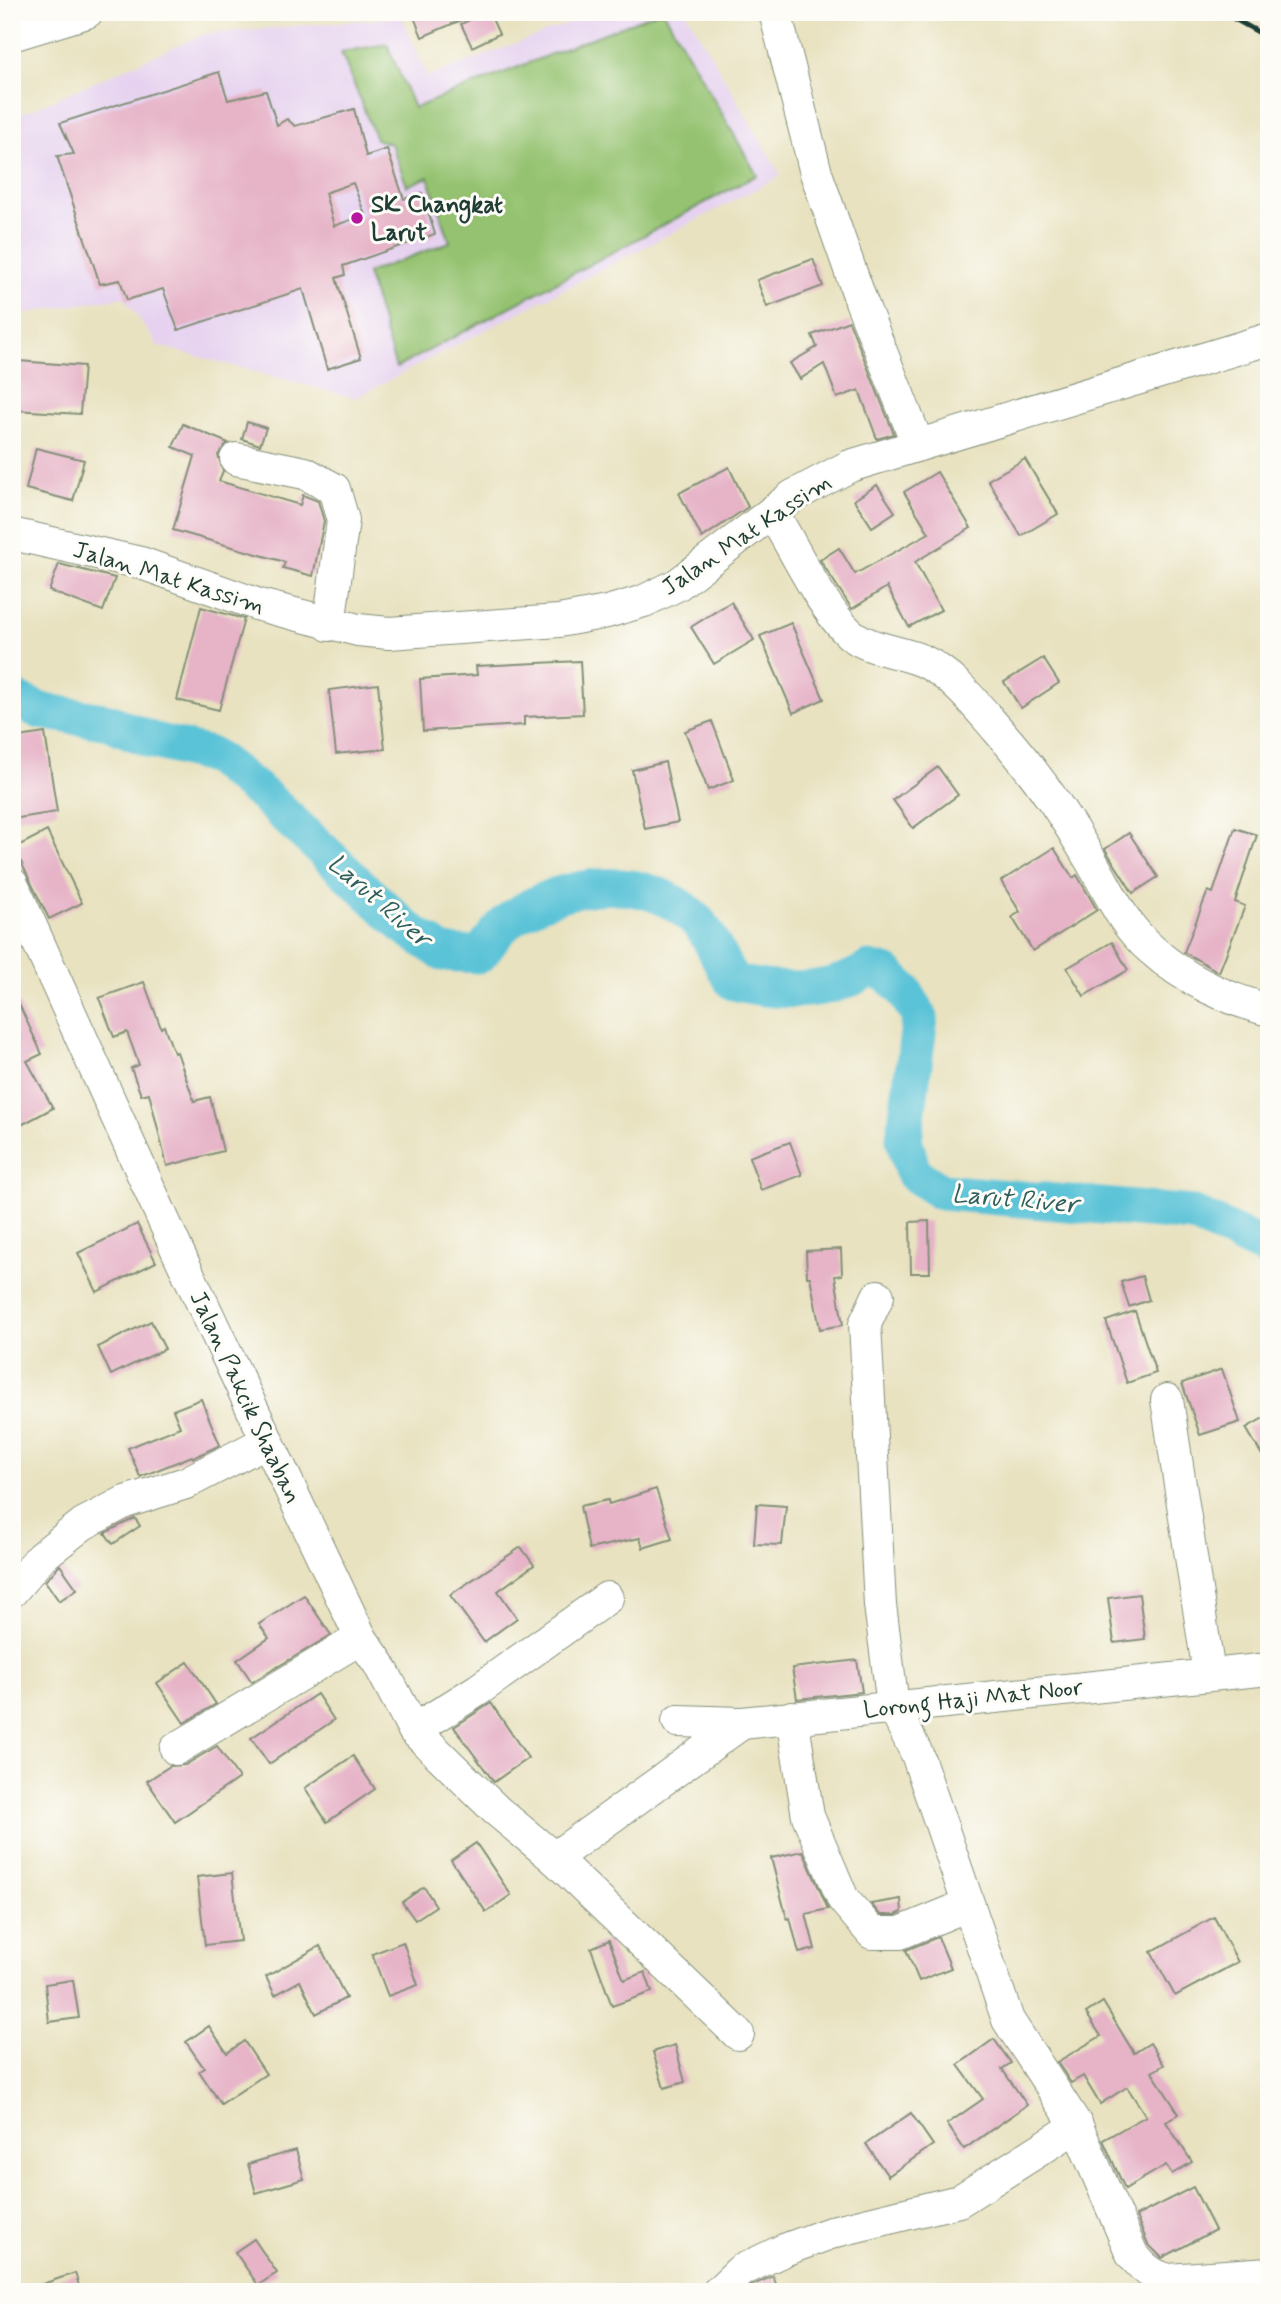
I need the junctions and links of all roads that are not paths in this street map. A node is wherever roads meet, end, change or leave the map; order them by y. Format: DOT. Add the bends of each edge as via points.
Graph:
graph roads {
  1 [pos="88,12"];
  2 [pos="775,12"];
  3 [pos="12,35"];
  4 [pos="1269,339"];
  5 [pos="918,445"];
  6 [pos="236,459"];
  7 [pos="772,512"];
  8 [pos="12,534"];
  9 [pos="330,625"];
  10 [pos="12,884"];
  11 [pos="1269,1010"];
  12 [pos="878,1296"];
  13 [pos="1167,1400"];
  14 [pos="267,1441"];
  15 [pos="12,1591"];
  16 [pos="607,1598"];
  17 [pos="361,1638"];
  18 [pos="1269,1669"];
  19 [pos="1209,1674"];
  20 [pos="893,1706"];
  21 [pos="792,1717"];
  22 [pos="678,1721"];
  23 [pos="742,1723"];
  24 [pos="414,1730"];
  25 [pos="176,1749"];
  26 [pos="554,1858"];
  27 [pos="968,1905"];
  28 [pos="738,2034"];
  29 [pos="1077,2126"];
  30 [pos="1269,2273"];
  31 [pos="718,2292"];
  1 -- 3 [label="street"];
  2 -- 5 [label="street" via="816,173"];
  4 -- 5 [label="street, Jalan Mat Kassim"];
  5 -- 7 [label="street, Jalan Mat Kassim" via="850,466"];
  6 -- 9 [label="street" via="305,473 334,489 343,520"];
  7 -- 9 [label="street, Jalan Mat Kassim" via="677,585 607,612 559,621 389,633"];
  7 -- 11 [label="street" via="850,634 924,661 950,680 998,729 1049,791 1115,908 1150,950 1186,976 1243,1004"];
  8 -- 9 [label="street, Jalan Mat Kassim" via="141,563"];
  10 -- 14 [label="street, Jalan Pakcik Shaaban"];
  12 -- 20 [label="street" via="864,1324 880,1605"];
  13 -- 19 [label="street"];
  14 -- 15 [label="street" via="186,1483 125,1502 83,1524 41,1557"];
  14 -- 17 [label="street, Jalan Pakcik Shaaban"];
  16 -- 24 [label="street"];
  17 -- 24 [label="street, Jalan Pakcik Shaaban"];
  17 -- 25 [label="street"];
  18 -- 19 [label="street, Lorong Haji Mat Noor"];
  19 -- 20 [label="street, Lorong Haji Mat Noor"];
  20 -- 21 [label="street, Lorong Haji Mat Noor"];
  20 -- 27 [label="street" via="917,1754"];
  21 -- 23 [label="street, Lorong Haji Mat Noor"];
  21 -- 27 [label="street" via="808,1816 843,1899 872,1933 900,1933"];
  22 -- 23 [label="street, Lorong Haji Mat Noor"];
  23 -- 26 [label="street"];
  24 -- 26 [label="street, Jalan Pakcik Shaaban" via="496,1810"];
  26 -- 28 [label="street, Jalan Pakcik Shaaban"];
  27 -- 29 [label="street" via="1008,2020"];
  29 -- 30 [label="street" via="1132,2254 1154,2276 1168,2280"];
  29 -- 31 [label="street" via="959,2200 835,2231 784,2250 740,2271"];
}
